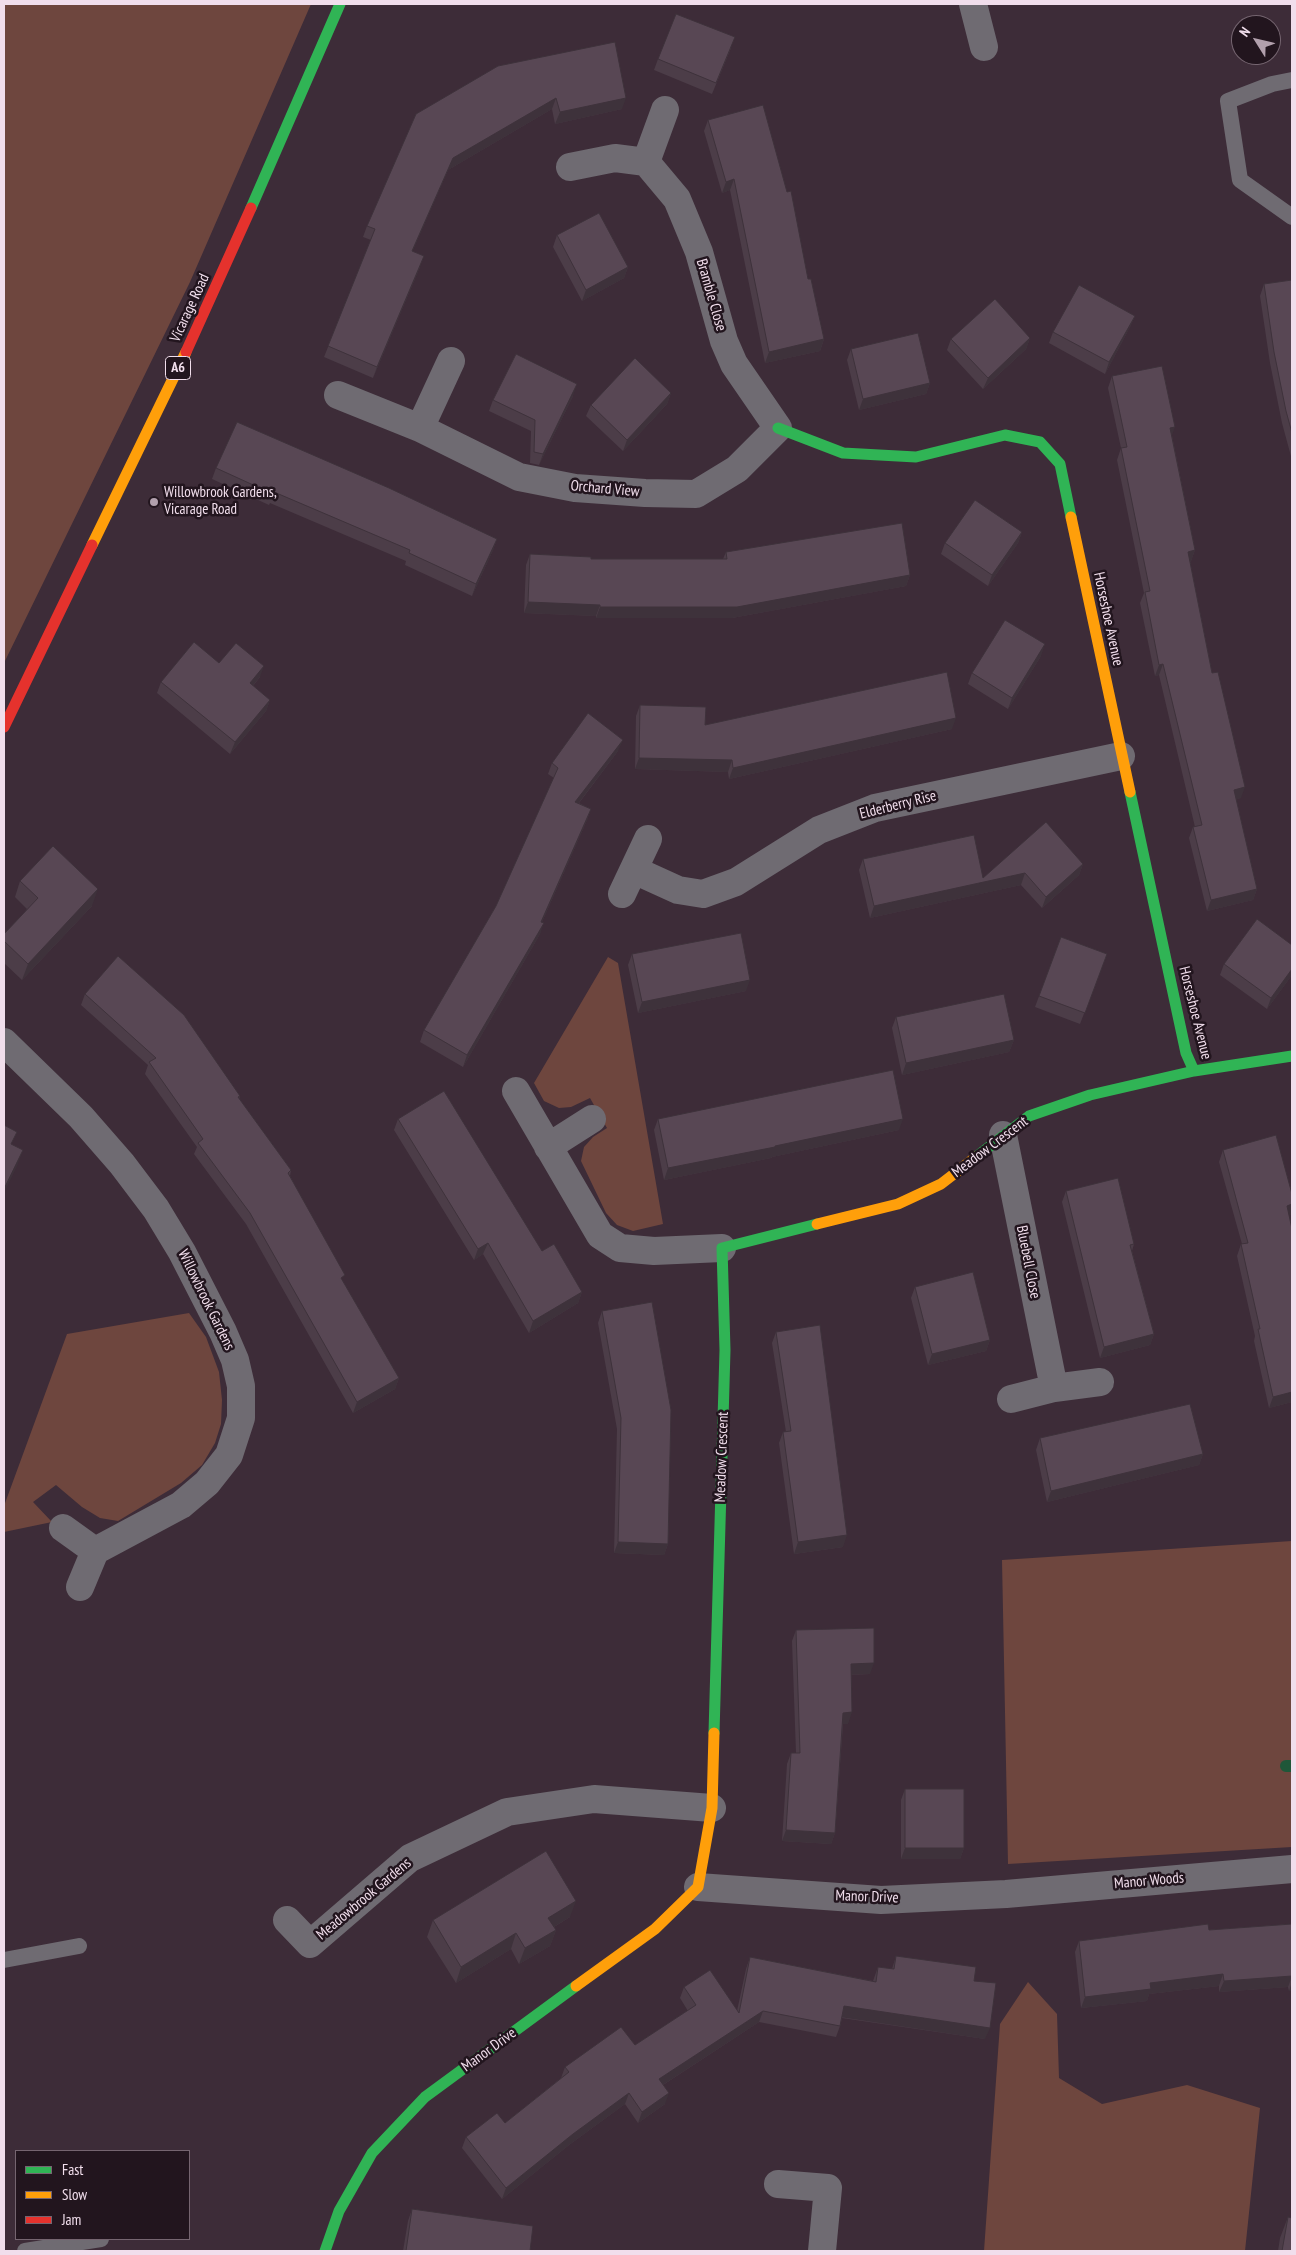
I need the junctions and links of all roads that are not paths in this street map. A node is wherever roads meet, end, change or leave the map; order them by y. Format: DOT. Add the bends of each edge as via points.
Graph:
graph roads {
  1 [pos="340,4"];
  2 [pos="973,4"];
  3 [pos="984,48"];
  4 [pos="1292,80"];
  5 [pos="666,110"];
  6 [pos="646,162"];
  7 [pos="570,167"];
  8 [pos="1292,218"];
  9 [pos="451,361"];
  10 [pos="338,395"];
  11 [pos="420,428"];
  12 [pos="778,428"];
  13 [pos="4,727"];
  14 [pos="1122,756"];
  15 [pos="648,839"];
  16 [pos="634,870"];
  17 [pos="622,894"];
  18 [pos="4,1042"];
  19 [pos="1292,1056"];
  20 [pos="1194,1071"];
  21 [pos="516,1091"];
  22 [pos="592,1119"];
  23 [pos="1003,1135"];
  24 [pos="548,1148"];
  25 [pos="722,1248"];
  26 [pos="1100,1382"];
  27 [pos="1054,1388"];
  28 [pos="1011,1399"];
  29 [pos="64,1528"];
  30 [pos="95,1551"];
  31 [pos="80,1587"];
  32 [pos="712,1808"];
  33 [pos="1292,1869"];
  34 [pos="698,1887"];
  35 [pos="1006,1894"];
  36 [pos="287,1920"];
  37 [pos="79,1946"];
  38 [pos="4,1960"];
  39 [pos="778,2184"];
  40 [pos="95,2240"];
  41 [pos="25,2251"];
  42 [pos="325,2251"];
  43 [pos="822,2251"];
  1 -- 13 [label="main road, Vicarage Road / A6" via="208,307"];
  2 -- 3 [label="street"];
  4 -- 8 [label="lane" via="1228,101 1240,180"];
  5 -- 6 [label="street"];
  6 -- 7 [label="street" via="615,158"];
  6 -- 12 [label="street, Bramble Close" via="677,199 699,252 724,341 734,364"];
  9 -- 11 [label="street"];
  10 -- 11 [label="street, Orchard View"];
  11 -- 12 [label="street, Orchard View" via="519,477 575,488 696,494 737,469"];
  12 -- 14 [label="main road, Horseshoe Avenue" via="843,453 916,457 1005,435 1040,442 1060,464"];
  14 -- 16 [label="street, Elderberry Rise" via="875,808 819,830 736,882 704,894 678,890"];
  14 -- 20 [label="main road, Horseshoe Avenue" via="1186,1053"];
  15 -- 16 [label="street"];
  16 -- 17 [label="street"];
  18 -- 30 [label="street, Willowbrook Gardens" via="81,1117 156,1210 182,1252 223,1332 242,1386 241,1418 229,1455 207,1483 181,1505"];
  19 -- 20 [label="main road, Meadow Crescent"];
  20 -- 23 [label="main road, Meadow Crescent" via="1090,1095 1029,1116"];
  21 -- 24 [label="street, Meadow Crescent"];
  22 -- 24 [label="street"];
  23 -- 25 [label="main road, Meadow Crescent" via="941,1184 898,1204"];
  23 -- 27 [label="street, Bluebell Close"];
  24 -- 25 [label="street, Meadow Crescent" via="600,1235 620,1248 654,1251"];
  25 -- 32 [label="main road, Meadow Crescent" via="725,1350"];
  26 -- 27 [label="street"];
  27 -- 28 [label="street"];
  29 -- 30 [label="street"];
  30 -- 31 [label="street"];
  32 -- 34 [label="main road"];
  32 -- 36 [label="street, Meadowbrook Gardens" via="594,1799 507,1812 410,1858 310,1944"];
  33 -- 35 [label="street, Manor Woods"];
  34 -- 35 [label="street, Manor Drive" via="881,1900"];
  34 -- 42 [label="main road, Manor Drive" via="654,1929 425,2097 372,2153 339,2211"];
  37 -- 38 [label="lane"];
  39 -- 43 [label="street" via="828,2188"];
  40 -- 41 [label="lane"];
}
